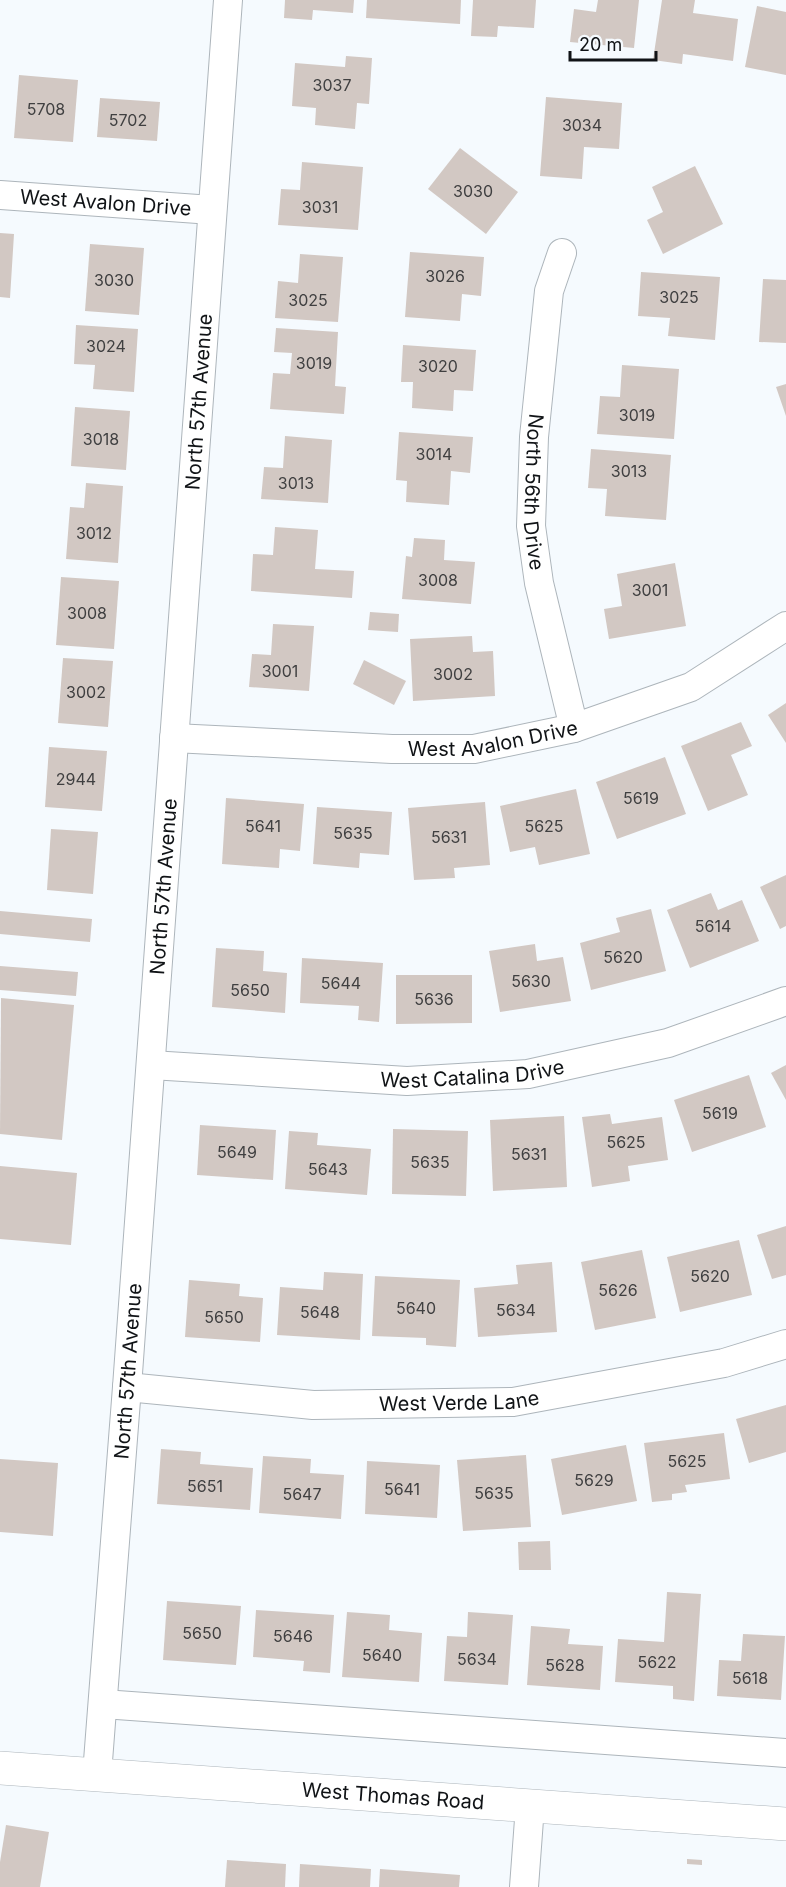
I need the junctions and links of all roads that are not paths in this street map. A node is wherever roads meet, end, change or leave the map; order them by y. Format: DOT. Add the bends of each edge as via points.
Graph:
graph roads {
  1 [pos="228,0"];
  2 [pos="0,195"];
  3 [pos="212,210"];
  4 [pos="562,253"];
  5 [pos="786,626"];
  6 [pos="574,728"];
  7 [pos="174,738"];
  8 [pos="786,1001"];
  9 [pos="151,1065"];
  10 [pos="786,1344"];
  11 [pos="127,1387"];
  12 [pos="103,1704"];
  13 [pos="786,1753"];
  14 [pos="0,1768"];
  15 [pos="97,1774"];
  16 [pos="530,1806"];
  17 [pos="786,1824"];
  18 [pos="524,1887"];
  1 -- 3 [label="street, North 57th Avenue"];
  2 -- 3 [label="street, West Avalon Drive"];
  3 -- 7 [label="street, North 57th Avenue"];
  4 -- 6 [label="street, North 56th Drive" via="549,291 534,437 531,526 539,582"];
  5 -- 6 [label="street, West Avalon Drive" via="691,687"];
  6 -- 7 [label="street, West Avalon Drive" via="474,749 392,749"];
  7 -- 9 [label="street, North 57th Avenue"];
  8 -- 9 [label="street, West Catalina Drive" via="668,1043 528,1074 407,1081"];
  9 -- 11 [label="street, North 57th Avenue"];
  10 -- 11 [label="street, West Verde Lane" via="724,1363 513,1402 314,1405"];
  11 -- 12 [label="street, North 57th Avenue"];
  12 -- 13 [label="street"];
  12 -- 15 [label="street, North 57th Avenue"];
  14 -- 15 [label="main road, West Thomas Road"];
  15 -- 16 [label="main road, West Thomas Road"];
  16 -- 17 [label="main road, West Thomas Road"];
  16 -- 18 [label="street"];
}
